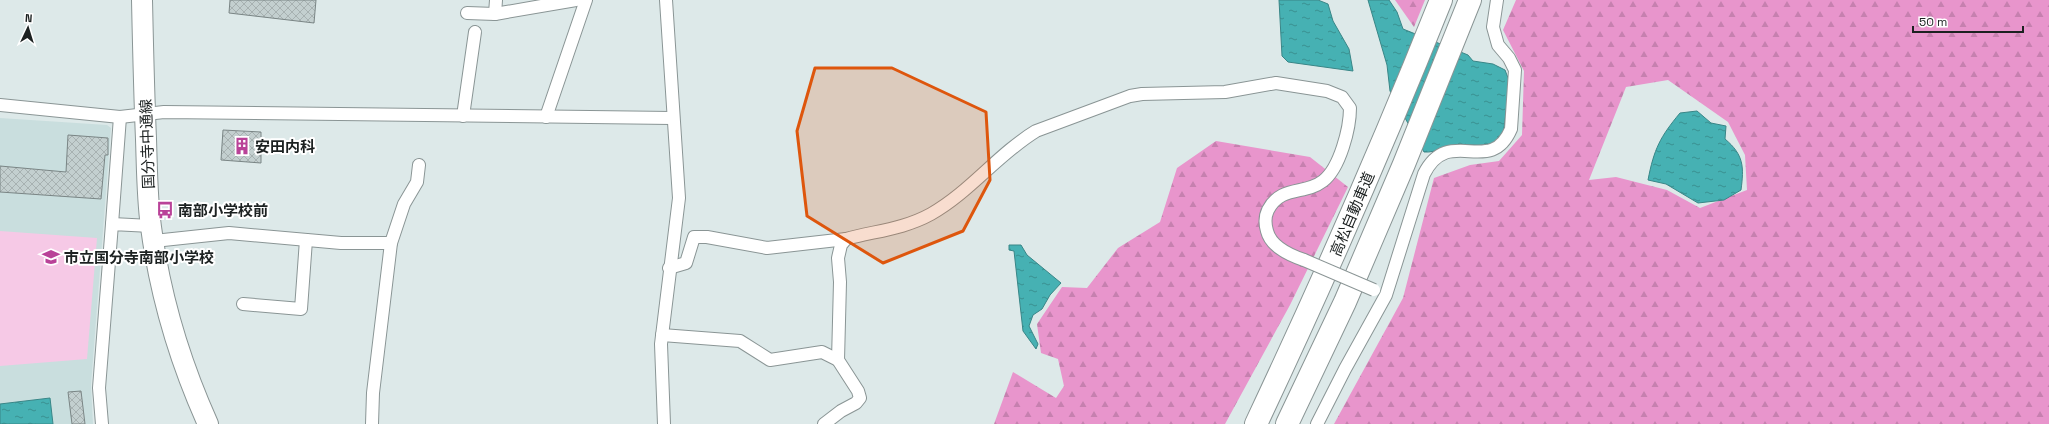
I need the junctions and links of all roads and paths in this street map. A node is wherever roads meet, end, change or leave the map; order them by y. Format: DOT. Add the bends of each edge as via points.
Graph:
graph roads {
  1 [pos="142,0"];
  2 [pos="496,0"];
  3 [pos="586,0"];
  4 [pos="666,0"];
  5 [pos="1441,0"];
  6 [pos="1470,0"];
  7 [pos="1497,0"];
  8 [pos="569,1"];
  9 [pos="467,13"];
  10 [pos="495,14"];
  11 [pos="475,32"];
  12 [pos="0,105"];
  13 [pos="145,114"];
  14 [pos="463,116"];
  15 [pos="120,117"];
  16 [pos="546,117"];
  17 [pos="672,118"];
  18 [pos="419,165"];
  19 [pos="112,224"];
  20 [pos="152,234"];
  21 [pos="846,239"];
  22 [pos="306,240"];
  23 [pos="391,243"];
  24 [pos="669,268"];
  25 [pos="1386,295"];
  26 [pos="243,304"];
  27 [pos="662,335"];
  28 [pos="838,360"];
  29 [pos="102,424"];
  30 [pos="208,424"];
  31 [pos="372,424"];
  32 [pos="664,424"];
  33 [pos="824,424"];
  34 [pos="1256,424"];
  35 [pos="1287,424"];
  36 [pos="1317,424"];
  1 -- 13 [label="main road, 国分寺中通線"];
  2 -- 10 [label="street"];
  3 -- 16 [label="street"];
  4 -- 17 [label="street"];
  5 -- 34 [label="highway, 高松自動車道" via="1316,296"];
  6 -- 35 [label="highway, 高松自動車道" via="1345,302"];
  7 -- 25 [label="street" via="1493,27 1498,45 1509,58 1514,70 1511,129 1503,144 1494,150 1450,150 1429,163"];
  8 -- 10 [label="street"];
  9 -- 10 [label="street"];
  11 -- 14 [label="street"];
  12 -- 15 [label="street"];
  13 -- 14 [label="street" via="164,112"];
  13 -- 15 [label="street"];
  13 -- 20 [label="main road, 国分寺中通線"];
  14 -- 16 [label="street"];
  15 -- 19 [label="street"];
  16 -- 17 [label="street"];
  17 -- 24 [label="street" via="679,198"];
  18 -- 23 [label="street" via="417,182 404,204"];
  19 -- 20 [label="street"];
  19 -- 29 [label="street" via="99,388"];
  20 -- 22 [label="street" via="229,234"];
  20 -- 30 [label="main road, 国分寺中通線" via="161,284 177,341"];
  21 -- 24 [label="street" via="767,248 694,237 686,263"];
  21 -- 25 [label="street, bridge" via="900,228 932,214 1022,139 1054,123 1136,95 1225,92 1276,83 1327,91 1342,97 1350,108 1344,145 1329,175 1323,182 1281,196 1266,214 1266,227 1273,243 1284,252"];
  21 -- 28 [label="street" via="841,245 838,258"];
  22 -- 23 [label="street"];
  22 -- 26 [label="street" via="301,309"];
  23 -- 31 [label="street" via="373,393"];
  24 -- 27 [label="street"];
  25 -- 36 [label="street"];
  27 -- 28 [label="street" via="740,341 770,360 822,352"];
  27 -- 32 [label="street"];
  28 -- 33 [label="street" via="860,398"];
}
